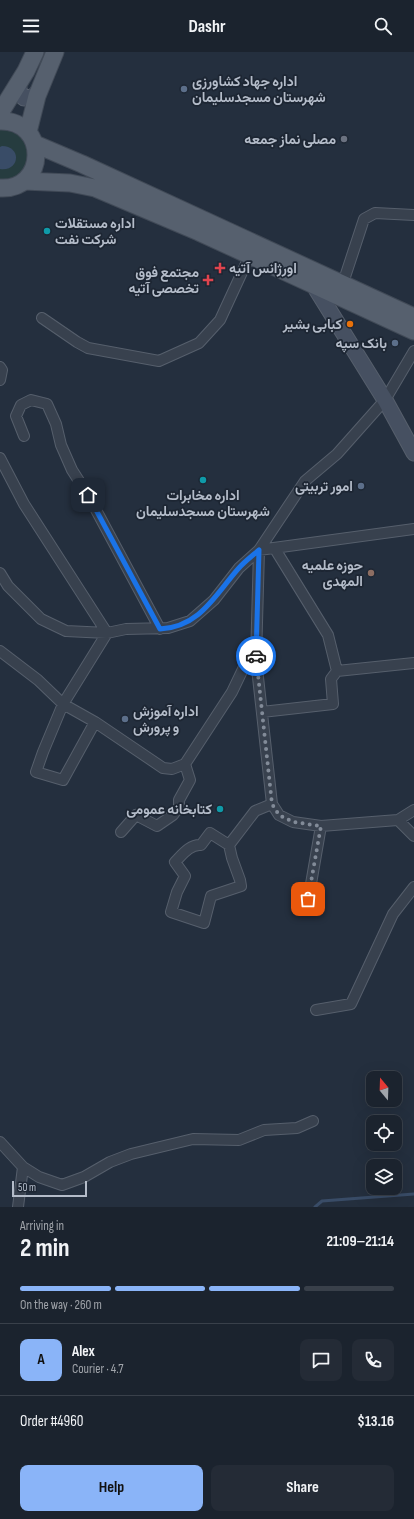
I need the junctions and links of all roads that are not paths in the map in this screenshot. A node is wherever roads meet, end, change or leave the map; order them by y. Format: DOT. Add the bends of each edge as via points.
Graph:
graph roads {
  1 [pos="35,52"];
  2 [pos="55,52"];
  3 [pos="18,84"];
  4 [pos="40,90"];
  5 [pos="0,113"];
  6 [pos="0,121"];
  7 [pos="31,138"];
  8 [pos="78,162"];
  9 [pos="24,181"];
  10 [pos="70,183"];
  11 [pos="0,188"];
  12 [pos="414,215"];
  13 [pos="250,255"];
  14 [pos="343,283"];
  15 [pos="313,284"];
  16 [pos="414,317"];
  17 [pos="42,318"];
  18 [pos="414,331"];
  19 [pos="414,351"];
  20 [pos="0,367"];
  21 [pos="0,380"];
  22 [pos="385,400"];
  23 [pos="24,436"];
  24 [pos="414,453"];
  25 [pos="0,458"];
  26 [pos="414,529"];
  27 [pos="274,549"];
  28 [pos="259,550"];
  29 [pos="0,573"];
  30 [pos="160,629"];
  31 [pos="107,633"];
  32 [pos="0,651"];
  33 [pos="256,659"];
  34 [pos="414,663"];
  35 [pos="337,670"];
  36 [pos="63,704"];
  37 [pos="262,712"];
  38 [pos="95,722"];
  39 [pos="185,764"];
  40 [pos="272,804"];
  41 [pos="414,810"];
  42 [pos="398,820"];
  43 [pos="321,826"];
  44 [pos="122,832"];
  45 [pos="414,836"];
  46 [pos="229,845"];
  47 [pos="414,887"];
  48 [pos="307,907"];
  49 [pos="316,1010"];
  50 [pos="313,1121"];
  51 [pos="0,1142"];
  52 [pos="23,1167"];
  53 [pos="18,1207"];
  1 -- 3 [label="main road"];
  2 -- 4 [label="main road"];
  3 -- 4 [label="main road" via="20,94 24,98 33,97"];
  3 -- 5 [label="main road"];
  4 -- 7 [label="main road"];
  6 -- 7 [label="main road" via="13,122 21,126"];
  7 -- 8 [label="main road"];
  7 -- 9 [label="main road" via="36,156 34,168"];
  8 -- 10 [label="main road" via="64,168"];
  8 -- 14 [label="main road"];
  9 -- 10 [label="main road"];
  9 -- 11 [label="main road" via="10,188"];
  10 -- 13 [label="main road" via="95,188"];
  12 -- 14 [label="street" via="375,213 364,219"];
  13 -- 15 [label="main road"];
  13 -- 17 [label="street" via="220,320 200,343 158,361 88,348"];
  14 -- 16 [label="main road"];
  15 -- 18 [label="main road"];
  15 -- 22 [label="main road"];
  19 -- 22 [label="street"];
  20 -- 21 [label="street"];
  22 -- 24 [label="main road"];
  22 -- 28 [label="street" via="337,454 305,481"];
  23 -- 30 [label="street" via="16,416 21,405 31,400 47,404 72,470"];
  25 -- 31 [label="street" via="24,504"];
  26 -- 27 [label="street"];
  27 -- 28 [label="street"];
  27 -- 35 [label="street" via="328,635"];
  28 -- 30 [label="street" via="239,568 214,600 190,621"];
  28 -- 33 [label="street"];
  29 -- 31 [label="street" via="8,586 41,619 66,631"];
  30 -- 31 [label="street" via="126,629"];
  31 -- 36 [label="street"];
  32 -- 36 [label="street" via="38,680"];
  33 -- 37 [label="street"];
  33 -- 39 [label="street" via="244,667 232,692"];
  34 -- 35 [label="street"];
  35 -- 37 [label="street" via="331,679 333,704"];
  36 -- 38 [label="street"];
  36 -- 38 [label="street" via="36,772 63,780"];
  37 -- 40 [label="street"];
  38 -- 39 [label="street" via="163,768 172,769"];
  39 -- 44 [label="street" via="190,780 173,815 158,826 136,815"];
  40 -- 43 [label="street" via="279,815 293,822"];
  40 -- 46 [label="street" via="255,811"];
  41 -- 42 [label="street"];
  42 -- 43 [label="street"];
  42 -- 45 [label="street"];
  43 -- 48 [label="street"];
  46 -- 46 [label="street" via="210,834 201,845 196,844 175,862 185,876 171,912 204,923 211,896 240,886"];
  47 -- 49 [label="street" via="393,914 351,1004"];
  50 -- 52 [label="street" via="297,1128 264,1130 239,1140 193,1138 131,1154 62,1185 39,1177"];
  51 -- 52 [label="street"];
  52 -- 53 [label="street"];
}
